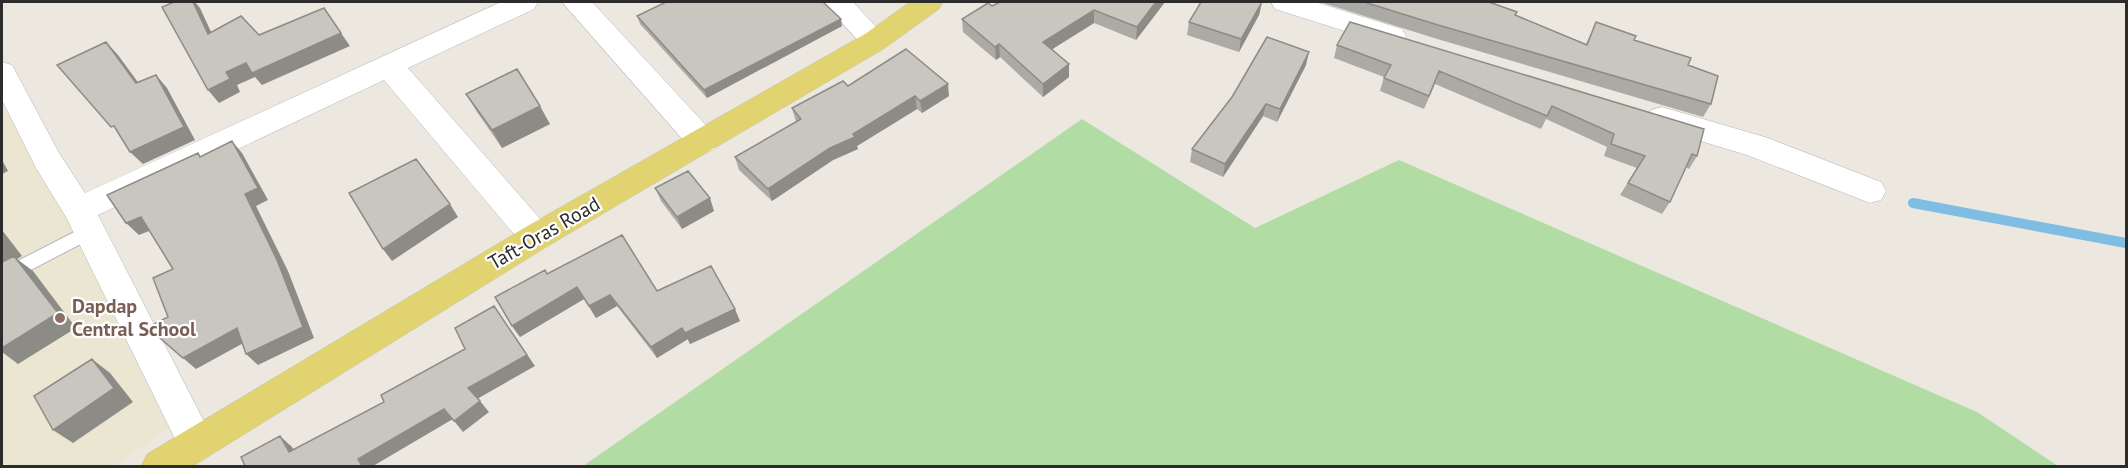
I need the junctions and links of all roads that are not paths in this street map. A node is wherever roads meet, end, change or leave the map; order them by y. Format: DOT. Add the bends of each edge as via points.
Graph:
graph roads {
  1 [pos="524,2"];
  2 [pos="576,2"];
  3 [pos="837,2"];
  4 [pos="929,2"];
  5 [pos="1285,2"];
  6 [pos="875,41"];
  7 [pos="1423,46"];
  8 [pos="389,66"];
  9 [pos="2,72"];
  10 [pos="1634,110"];
  11 [pos="703,142"];
  12 [pos="1870,191"];
  13 [pos="84,220"];
  14 [pos="536,237"];
  15 [pos="2,278"];
  16 [pos="196,442"];
  17 [pos="160,466"];
  1 -- 8 [label="street"];
  2 -- 11 [label="street"];
  3 -- 6 [label="street"];
  4 -- 6 [label="main road, Taft-Oras Road"];
  5 -- 7 [label="street"];
  6 -- 11 [label="main road, Taft-Oras Road"];
  8 -- 13 [label="street"];
  8 -- 14 [label="street"];
  9 -- 13 [label="street" via="46,160"];
  10 -- 12 [label="street" via="1757,146"];
  11 -- 14 [label="main road, Taft-Oras Road"];
  13 -- 15 [label="lane"];
  13 -- 16 [label="street"];
  14 -- 16 [label="main road, Taft-Oras Road"];
  16 -- 17 [label="main road, Taft-Oras Road"];
}
